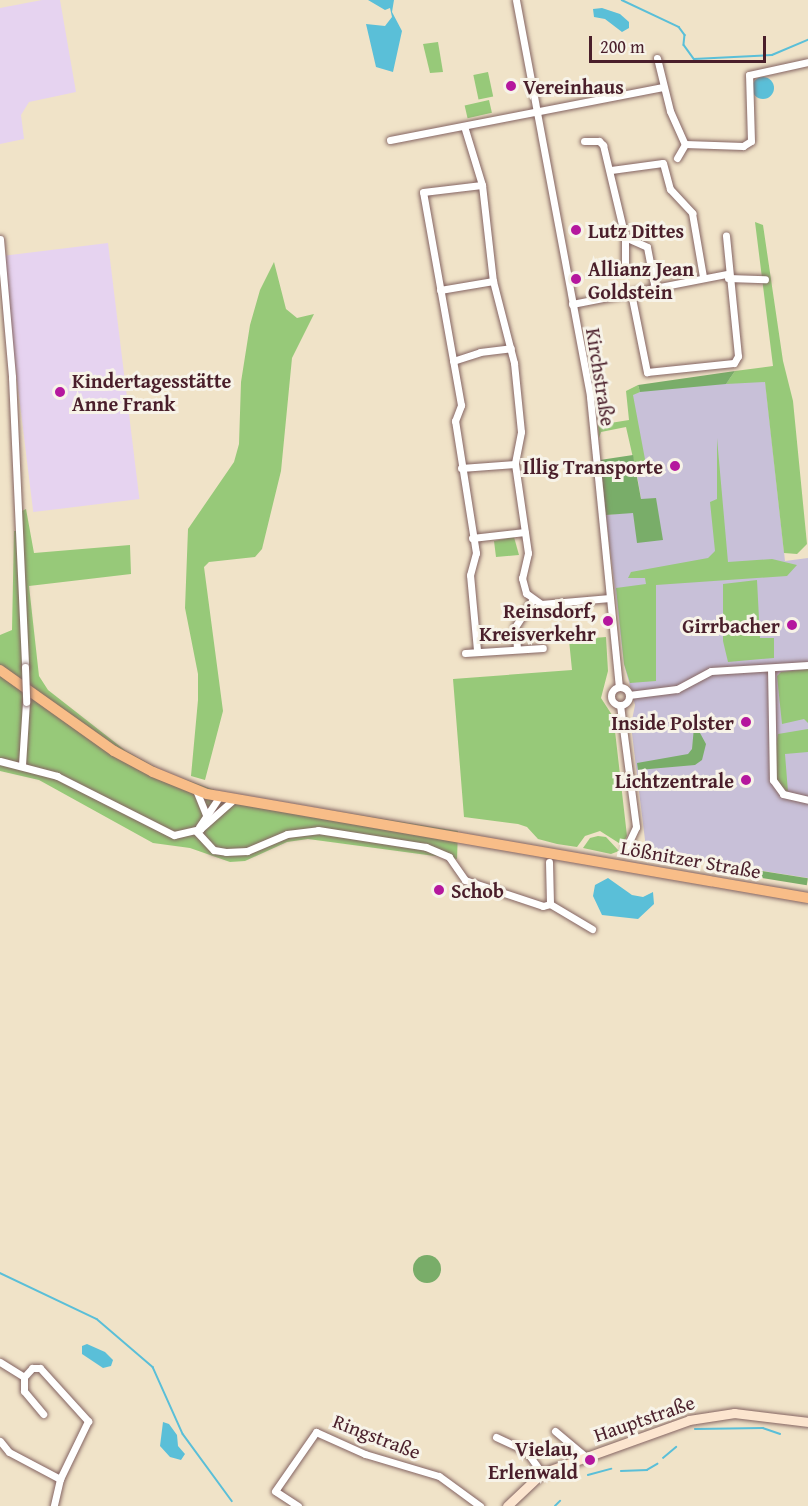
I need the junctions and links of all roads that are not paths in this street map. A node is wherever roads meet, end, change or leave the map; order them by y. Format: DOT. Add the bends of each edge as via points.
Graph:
graph roads {
  1 [pos="516,0"];
  2 [pos="657,58"];
  3 [pos="808,62"];
  4 [pos="663,87"];
  5 [pos="536,111"];
  6 [pos="464,126"];
  7 [pos="390,140"];
  8 [pos="585,141"];
  9 [pos="685,144"];
  10 [pos="677,158"];
  11 [pos="611,170"];
  12 [pos="482,185"];
  13 [pos="726,236"];
  14 [pos="625,237"];
  15 [pos="0,239"];
  16 [pos="625,267"];
  17 [pos="728,276"];
  18 [pos="703,278"];
  19 [pos="765,279"];
  20 [pos="493,281"];
  21 [pos="655,289"];
  22 [pos="440,290"];
  23 [pos="631,293"];
  24 [pos="572,304"];
  25 [pos="510,348"];
  26 [pos="453,361"];
  27 [pos="515,464"];
  28 [pos="461,468"];
  29 [pos="525,532"];
  30 [pos="472,537"];
  31 [pos="610,598"];
  32 [pos="532,601"];
  33 [pos="517,648"];
  34 [pos="543,648"];
  35 [pos="477,650"];
  36 [pos="465,653"];
  37 [pos="808,665"];
  38 [pos="771,668"];
  39 [pos="0,670"];
  40 [pos="619,686"];
  41 [pos="629,695"];
  42 [pos="620,705"];
  43 [pos="0,761"];
  44 [pos="22,765"];
  45 [pos="196,790"];
  46 [pos="219,797"];
  47 [pos="233,800"];
  48 [pos="808,800"];
  49 [pos="218,810"];
  50 [pos="205,819"];
  51 [pos="195,831"];
  52 [pos="624,851"];
  53 [pos="549,862"];
  54 [pos="808,898"];
  55 [pos="550,904"];
  56 [pos="592,928"];
  57 [pos="0,1362"];
  58 [pos="24,1377"];
  59 [pos="43,1414"];
  60 [pos="808,1422"];
  61 [pos="555,1431"];
  62 [pos="496,1437"];
  63 [pos="0,1442"];
  64 [pos="586,1457"];
  65 [pos="542,1473"];
  66 [pos="60,1479"];
  67 [pos="54,1506"];
  68 [pos="298,1506"];
  69 [pos="480,1506"];
  70 [pos="507,1506"];
  1 -- 5 [label="street, Kirchstraße"];
  2 -- 4 [label="street"];
  3 -- 9 [label="street" via="750,75 749,145"];
  4 -- 5 [label="street"];
  4 -- 9 [label="street"];
  5 -- 6 [label="street"];
  5 -- 24 [label="street, Kirchstraße"];
  6 -- 7 [label="street"];
  6 -- 12 [label="street"];
  8 -- 11 [label="street" via="599,141 603,145"];
  9 -- 10 [label="street"];
  11 -- 14 [label="street"];
  11 -- 18 [label="street" via="663,163 670,189 692,213"];
  12 -- 20 [label="street"];
  12 -- 22 [label="street" via="423,192"];
  13 -- 17 [label="street"];
  14 -- 16 [label="street"];
  14 -- 21 [label="street" via="647,248"];
  15 -- 44 [label="street, bridge" via="12,377 25,667"];
  17 -- 18 [label="street"];
  17 -- 19 [label="street"];
  17 -- 23 [label="street" via="738,356 734,363 651,375 646,372"];
  18 -- 21 [label="street"];
  20 -- 22 [label="street"];
  20 -- 25 [label="street"];
  21 -- 23 [label="street"];
  22 -- 26 [label="street"];
  23 -- 24 [label="street"];
  24 -- 31 [label="street, Kirchstraße" via="590,397"];
  25 -- 26 [label="street"];
  25 -- 27 [label="street" via="521,432"];
  26 -- 28 [label="street" via="461,405 455,421"];
  27 -- 28 [label="street"];
  27 -- 29 [label="street"];
  28 -- 30 [label="street"];
  29 -- 30 [label="street"];
  29 -- 32 [label="street" via="528,553 522,578"];
  30 -- 35 [label="street" via="476,553 470,575"];
  31 -- 32 [label="street" via="541,604"];
  31 -- 40 [label="street, Kirchstraße"];
  32 -- 33 [label="street" via="515,627"];
  33 -- 34 [label="street"];
  33 -- 35 [label="street"];
  35 -- 36 [label="street"];
  37 -- 38 [label="street"];
  38 -- 41 [label="street" via="704,672 677,689"];
  38 -- 48 [label="street" via="775,733 770,759 774,783 783,794"];
  39 -- 45 [label="main road, Lößnitzer Straße" via="114,751"];
  40 -- 41 [label="street"];
  40 -- 42 [label="street, Kirchstraße" via="610,697"];
  41 -- 42 [label="street" via="627,702"];
  42 -- 52 [label="street, Kirchstraße" via="636,827"];
  43 -- 44 [label="street"];
  44 -- 51 [label="street" via="57,776 162,832 174,835"];
  45 -- 46 [label="main road, Lößnitzer Straße"];
  45 -- 50 [label="street" via="205,806"];
  46 -- 47 [label="main road, Lößnitzer Straße"];
  46 -- 49 [label="street"];
  46 -- 50 [label="street"];
  47 -- 49 [label="street"];
  47 -- 54 [label="main road, Lößnitzer Straße"];
  49 -- 51 [label="street"];
  50 -- 51 [label="street"];
  51 -- 55 [label="street" via="214,850 226,852 247,851 287,834 318,830 426,847 449,857 461,877 470,882 543,906"];
  53 -- 55 [label="street"];
  55 -- 56 [label="street"];
  57 -- 58 [label="street"];
  58 -- 59 [label="street" via="24,1391"];
  58 -- 66 [label="street" via="32,1368 40,1368 88,1421"];
  60 -- 64 [label="main road, Hauptstraße" via="734,1413 705,1416"];
  61 -- 64 [label="street"];
  62 -- 65 [label="street" via="526,1451"];
  63 -- 66 [label="street" via="9,1452"];
  64 -- 65 [label="main road, Hauptstraße"];
  65 -- 70 [label="main road, Hauptstraße"];
  66 -- 67 [label="street"];
  68 -- 69 [label="street, Ringstraße" via="275,1491 316,1432 365,1454 439,1476"];
}
